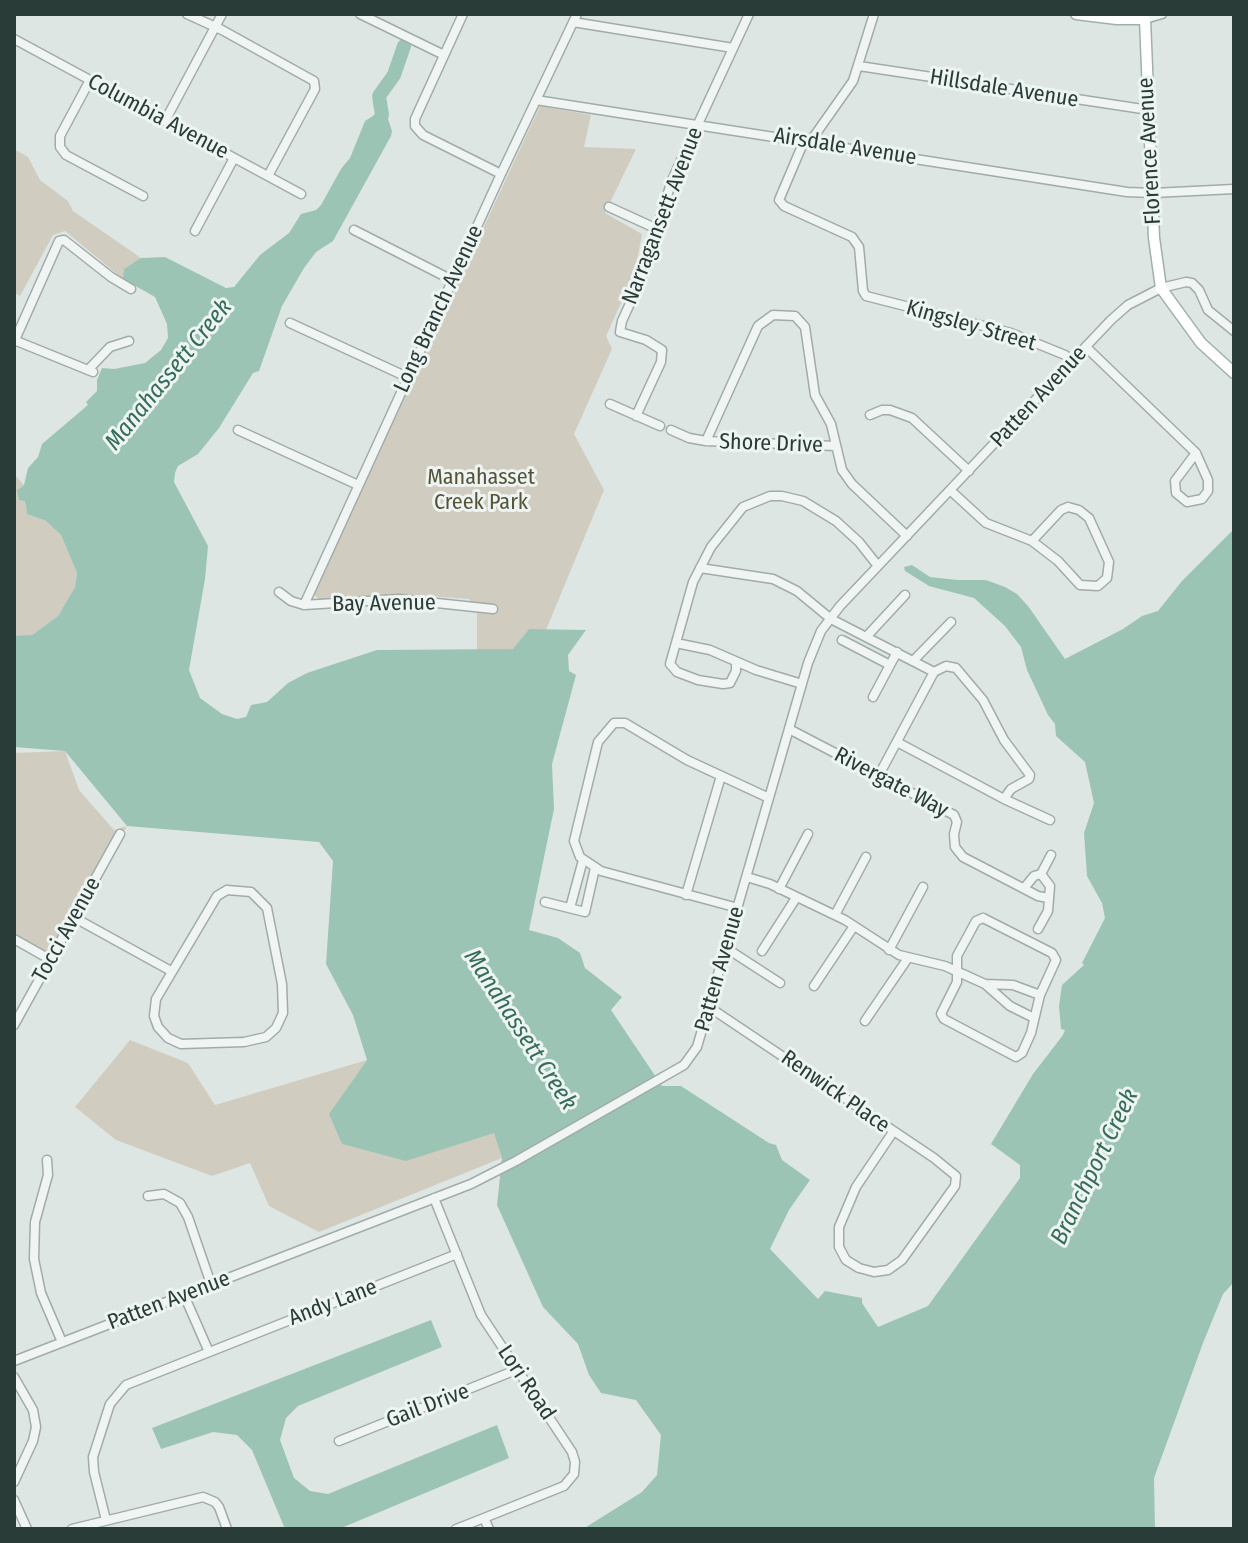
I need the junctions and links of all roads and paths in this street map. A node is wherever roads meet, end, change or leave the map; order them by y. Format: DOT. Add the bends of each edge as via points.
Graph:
graph roads {
  1 [pos="187,14"];
  2 [pos="222,14"];
  3 [pos="360,14"];
  4 [pos="463,14"];
  5 [pos="749,14"];
  6 [pos="874,14"];
  7 [pos="1076,14"];
  8 [pos="1162,14"];
  9 [pos="1145,17"];
  10 [pos="575,18"];
  11 [pos="215,28"];
  12 [pos="14,39"];
  13 [pos="733,48"];
  14 [pos="444,55"];
  15 [pos="859,66"];
  16 [pos="90,80"];
  17 [pos="536,100"];
  18 [pos="1149,110"];
  19 [pos="165,121"];
  20 [pos="698,124"];
  21 [pos="807,141"];
  22 [pos="234,158"];
  23 [pos="501,174"];
  24 [pos="268,176"];
  25 [pos="1234,189"];
  26 [pos="1153,193"];
  27 [pos="301,194"];
  28 [pos="143,196"];
  29 [pos="609,207"];
  30 [pos="655,228"];
  31 [pos="354,230"];
  32 [pos="195,231"];
  33 [pos="452,280"];
  34 [pos="1161,288"];
  35 [pos="131,289"];
  36 [pos="290,323"];
  37 [pos="1234,331"];
  38 [pos="14,340"];
  39 [pos="129,341"];
  40 [pos="1086,347"];
  41 [pos="1073,362"];
  42 [pos="1234,373"];
  43 [pos="407,377"];
  44 [pos="610,404"];
  45 [pos="870,415"];
  46 [pos="636,416"];
  47 [pos="660,426"];
  48 [pos="238,430"];
  49 [pos="671,430"];
  50 [pos="706,441"];
  51 [pos="836,446"];
  52 [pos="1196,453"];
  53 [pos="969,471"];
  54 [pos="358,485"];
  55 [pos="950,490"];
  56 [pos="907,536"];
  57 [pos="1032,541"];
  58 [pos="878,566"];
  59 [pos="700,568"];
  60 [pos="279,592"];
  61 [pos="905,595"];
  62 [pos="304,605"];
  63 [pos="493,609"];
  64 [pos="831,619"];
  65 [pos="951,622"];
  66 [pos="867,636"];
  67 [pos="842,640"];
  68 [pos="676,643"];
  69 [pos="897,652"];
  70 [pos="913,661"];
  71 [pos="736,662"];
  72 [pos="890,665"];
  73 [pos="934,672"];
  74 [pos="802,684"];
  75 [pos="873,697"];
  76 [pos="789,729"];
  77 [pos="897,742"];
  78 [pos="879,775"];
  79 [pos="721,776"];
  80 [pos="769,798"];
  81 [pos="1004,799"];
  82 [pos="1050,820"];
  83 [pos="120,834"];
  84 [pos="808,834"];
  85 [pos="1051,855"];
  86 [pos="866,857"];
  87 [pos="583,860"];
  88 [pos="595,868"];
  89 [pos="1041,874"];
  90 [pos="747,877"];
  91 [pos="923,887"];
  92 [pos="1025,887"];
  93 [pos="779,889"];
  94 [pos="686,895"];
  95 [pos="796,898"];
  96 [pos="1048,898"];
  97 [pos="545,902"];
  98 [pos="570,908"];
  99 [pos="738,908"];
  100 [pos="835,915"];
  101 [pos="75,918"];
  102 [pos="854,926"];
  103 [pos="1038,929"];
  104 [pos="14,939"];
  105 [pos="726,948"];
  106 [pos="889,950"];
  107 [pos="762,951"];
  108 [pos="908,958"];
  109 [pos="51,960"];
  110 [pos="171,971"];
  111 [pos="957,971"];
  112 [pos="780,983"];
  113 [pos="985,984"];
  114 [pos="814,986"];
  115 [pos="1040,995"];
  116 [pos="709,1007"];
  117 [pos="1034,1018"];
  118 [pos="865,1021"];
  119 [pos="14,1025"];
  120 [pos="893,1132"];
  121 [pos="47,1160"];
  122 [pos="148,1196"];
  123 [pos="434,1198"];
  124 [pos="457,1254"];
  125 [pos="211,1284"];
  126 [pos="184,1295"];
  127 [pos="62,1342"];
  128 [pos="209,1352"];
  129 [pos="14,1361"];
  130 [pos="516,1370"];
  131 [pos="14,1377"];
  132 [pos="339,1441"];
  133 [pos="14,1482"];
  134 [pos="14,1500"];
  135 [pos="484,1518"];
  136 [pos="106,1520"];
  137 [pos="27,1529"];
  138 [pos="72,1529"];
  139 [pos="227,1529"];
  140 [pos="456,1529"];
  141 [pos="489,1529"];
  1 -- 11 [label="street"];
  2 -- 11 [label="street"];
  3 -- 14 [label="street"];
  4 -- 14 [label="street"];
  5 -- 13 [label="street, Narragansett Avenue"];
  6 -- 15 [label="street"];
  7 -- 9 [label="main road"];
  8 -- 9 [label="street"];
  9 -- 18 [label="main road, Florence Avenue"];
  10 -- 13 [label="street"];
  10 -- 17 [label="street, Long Branch Avenue"];
  11 -- 19 [label="street"];
  11 -- 24 [label="street" via="316,85"];
  12 -- 16 [label="street, Columbia Avenue"];
  13 -- 20 [label="street, Narragansett Avenue"];
  14 -- 23 [label="street" via="415,126"];
  15 -- 18 [label="street, Hillsdale Avenue"];
  15 -- 21 [label="street" via="850,88"];
  16 -- 19 [label="street, Columbia Avenue"];
  16 -- 28 [label="street" via="60,142 66,155"];
  17 -- 20 [label="street, Airsdale Avenue"];
  17 -- 23 [label="street, Long Branch Avenue"];
  18 -- 26 [label="main road, Florence Avenue"];
  19 -- 22 [label="street, Columbia Avenue"];
  20 -- 21 [label="street, Airsdale Avenue"];
  20 -- 30 [label="street, Narragansett Avenue"];
  21 -- 26 [label="street, Airsdale Avenue"];
  21 -- 41 [label="street, Kingsley Street" via="779,200 852,237 859,247 866,296 1011,333"];
  22 -- 24 [label="street, Columbia Avenue"];
  22 -- 32 [label="street"];
  23 -- 33 [label="street, Long Branch Avenue"];
  24 -- 27 [label="street, Columbia Avenue"];
  25 -- 26 [label="street, Airsdale Avenue"];
  26 -- 34 [label="main road, Florence Avenue"];
  29 -- 30 [label="street"];
  30 -- 46 [label="street, Narragansett Avenue" via="620,332 662,350"];
  31 -- 33 [label="street"];
  33 -- 43 [label="street, Long Branch Avenue"];
  34 -- 37 [label="street" via="1192,283 1208,310"];
  34 -- 40 [label="street, Patten Avenue" via="1128,305"];
  34 -- 42 [label="main road" via="1201,343"];
  35 -- 38 [label="street" via="61,240"];
  36 -- 43 [label="street"];
  38 -- 39 [label="street" via="91,371 110,347"];
  40 -- 41 [label="street, Patten Avenue"];
  40 -- 52 [label="street"];
  41 -- 53 [label="street, Patten Avenue"];
  43 -- 54 [label="street, Long Branch Avenue"];
  44 -- 46 [label="street"];
  45 -- 53 [label="street" via="890,410 912,418"];
  46 -- 47 [label="street"];
  48 -- 54 [label="street"];
  49 -- 50 [label="street, Shore Drive"];
  50 -- 51 [label="street, Shore Drive"];
  50 -- 51 [label="street, Shore Drive" via="758,326 769,316 783,314 795,316 805,327 815,395"];
  51 -- 56 [label="street, Shore Drive" via="848,479"];
  52 -- 52 [label="street" via="1208,491 1202,499 1187,502 1176,493 1175,481"];
  53 -- 55 [label="street, Patten Avenue"];
  54 -- 62 [label="street, Long Branch Avenue"];
  55 -- 56 [label="street, Patten Avenue"];
  55 -- 57 [label="street" via="986,523"];
  56 -- 58 [label="street, Patten Avenue"];
  57 -- 57 [label="street" via="1080,585 1098,586 1107,578 1109,562 1095,528 1076,508 1061,510"];
  58 -- 59 [label="street" via="836,521 803,501 777,495 740,510"];
  58 -- 64 [label="street, Patten Avenue"];
  59 -- 64 [label="street" via="773,579"];
  59 -- 68 [label="street"];
  60 -- 62 [label="street, Bay Avenue"];
  61 -- 66 [label="street"];
  62 -- 63 [label="street, Bay Avenue" via="399,599"];
  64 -- 66 [label="street"];
  64 -- 74 [label="street, Patten Avenue" via="815,642"];
  65 -- 70 [label="street"];
  66 -- 69 [label="street"];
  67 -- 72 [label="street"];
  68 -- 71 [label="street"];
  68 -- 71 [label="street" via="670,666 698,680 730,683"];
  69 -- 70 [label="street"];
  69 -- 72 [label="street"];
  70 -- 73 [label="street"];
  71 -- 74 [label="street"];
  72 -- 75 [label="street"];
  73 -- 77 [label="street"];
  73 -- 81 [label="street" via="956,668 1029,773 1029,779"];
  74 -- 76 [label="street, Patten Avenue"];
  76 -- 78 [label="street, Rivergate Way"];
  76 -- 80 [label="street, Patten Avenue"];
  77 -- 78 [label="street"];
  77 -- 81 [label="street"];
  78 -- 92 [label="street, Rivergate Way" via="954,815 958,852"];
  79 -- 80 [label="street"];
  79 -- 87 [label="street" via="633,726 614,723 598,742 584,792 574,841"];
  79 -- 94 [label="street"];
  80 -- 90 [label="street, Patten Avenue"];
  81 -- 82 [label="street"];
  83 -- 101 [label="street, Tocci Avenue"];
  84 -- 93 [label="street"];
  85 -- 89 [label="street"];
  86 -- 100 [label="street"];
  87 -- 88 [label="street"];
  87 -- 98 [label="street"];
  88 -- 94 [label="street"];
  88 -- 98 [label="street" via="585,912"];
  89 -- 92 [label="street"];
  89 -- 96 [label="street" via="1050,886"];
  90 -- 93 [label="street"];
  90 -- 99 [label="street, Patten Avenue"];
  91 -- 106 [label="street"];
  92 -- 96 [label="street, Rivergate Way"];
  93 -- 95 [label="street"];
  94 -- 99 [label="street"];
  95 -- 100 [label="street"];
  95 -- 107 [label="street"];
  96 -- 103 [label="street"];
  97 -- 98 [label="street"];
  99 -- 105 [label="street, Patten Avenue"];
  100 -- 102 [label="street"];
  101 -- 109 [label="street, Tocci Avenue"];
  101 -- 110 [label="street"];
  102 -- 106 [label="street"];
  102 -- 114 [label="street"];
  104 -- 109 [label="street"];
  105 -- 112 [label="street"];
  105 -- 116 [label="street, Patten Avenue"];
  106 -- 108 [label="street"];
  108 -- 111 [label="street"];
  108 -- 118 [label="street"];
  109 -- 119 [label="street, Tocci Avenue"];
  110 -- 110 [label="street" via="217,896 235,889 251,892 271,917 283,994 281,1020 256,1040 190,1045 172,1041 154,1016 156,999"];
  111 -- 113 [label="street"];
  111 -- 115 [label="street" via="957,956 968,935 976,921 986,919 1055,956"];
  111 -- 117 [label="street" via="942,1010 944,1019 1016,1057"];
  113 -- 115 [label="street" via="1013,985"];
  113 -- 117 [label="street"];
  115 -- 117 [label="street"];
  116 -- 120 [label="street, Renwick Place"];
  116 -- 123 [label="street, Patten Avenue" via="695,1051 684,1065 488,1176"];
  120 -- 120 [label="street, Renwick Place" via="856,1187 839,1227 839,1247 846,1260 874,1272 895,1266 957,1181 954,1173"];
  121 -- 127 [label="street" via="34,1259 41,1293"];
  122 -- 125 [label="street" via="164,1194 180,1203"];
  123 -- 124 [label="street, Lori Road"];
  123 -- 125 [label="street, Patten Avenue"];
  124 -- 128 [label="street, Andy Lane"];
  124 -- 130 [label="street, Lori Road" via="481,1315"];
  125 -- 126 [label="street, Patten Avenue"];
  126 -- 127 [label="street, Patten Avenue"];
  126 -- 128 [label="street"];
  127 -- 129 [label="street, Patten Avenue"];
  128 -- 136 [label="street, Andy Lane" via="126,1385 110,1404 92,1462"];
  130 -- 132 [label="street, Gail Drive"];
  130 -- 135 [label="street, Lori Road" via="572,1452 575,1468 564,1486"];
  131 -- 133 [label="street" via="33,1410 36,1427"];
  134 -- 137 [label="street"];
  135 -- 140 [label="street, Lori Road"];
  135 -- 141 [label="street"];
  136 -- 138 [label="street"];
  136 -- 139 [label="street" via="203,1497 219,1507"];
}
